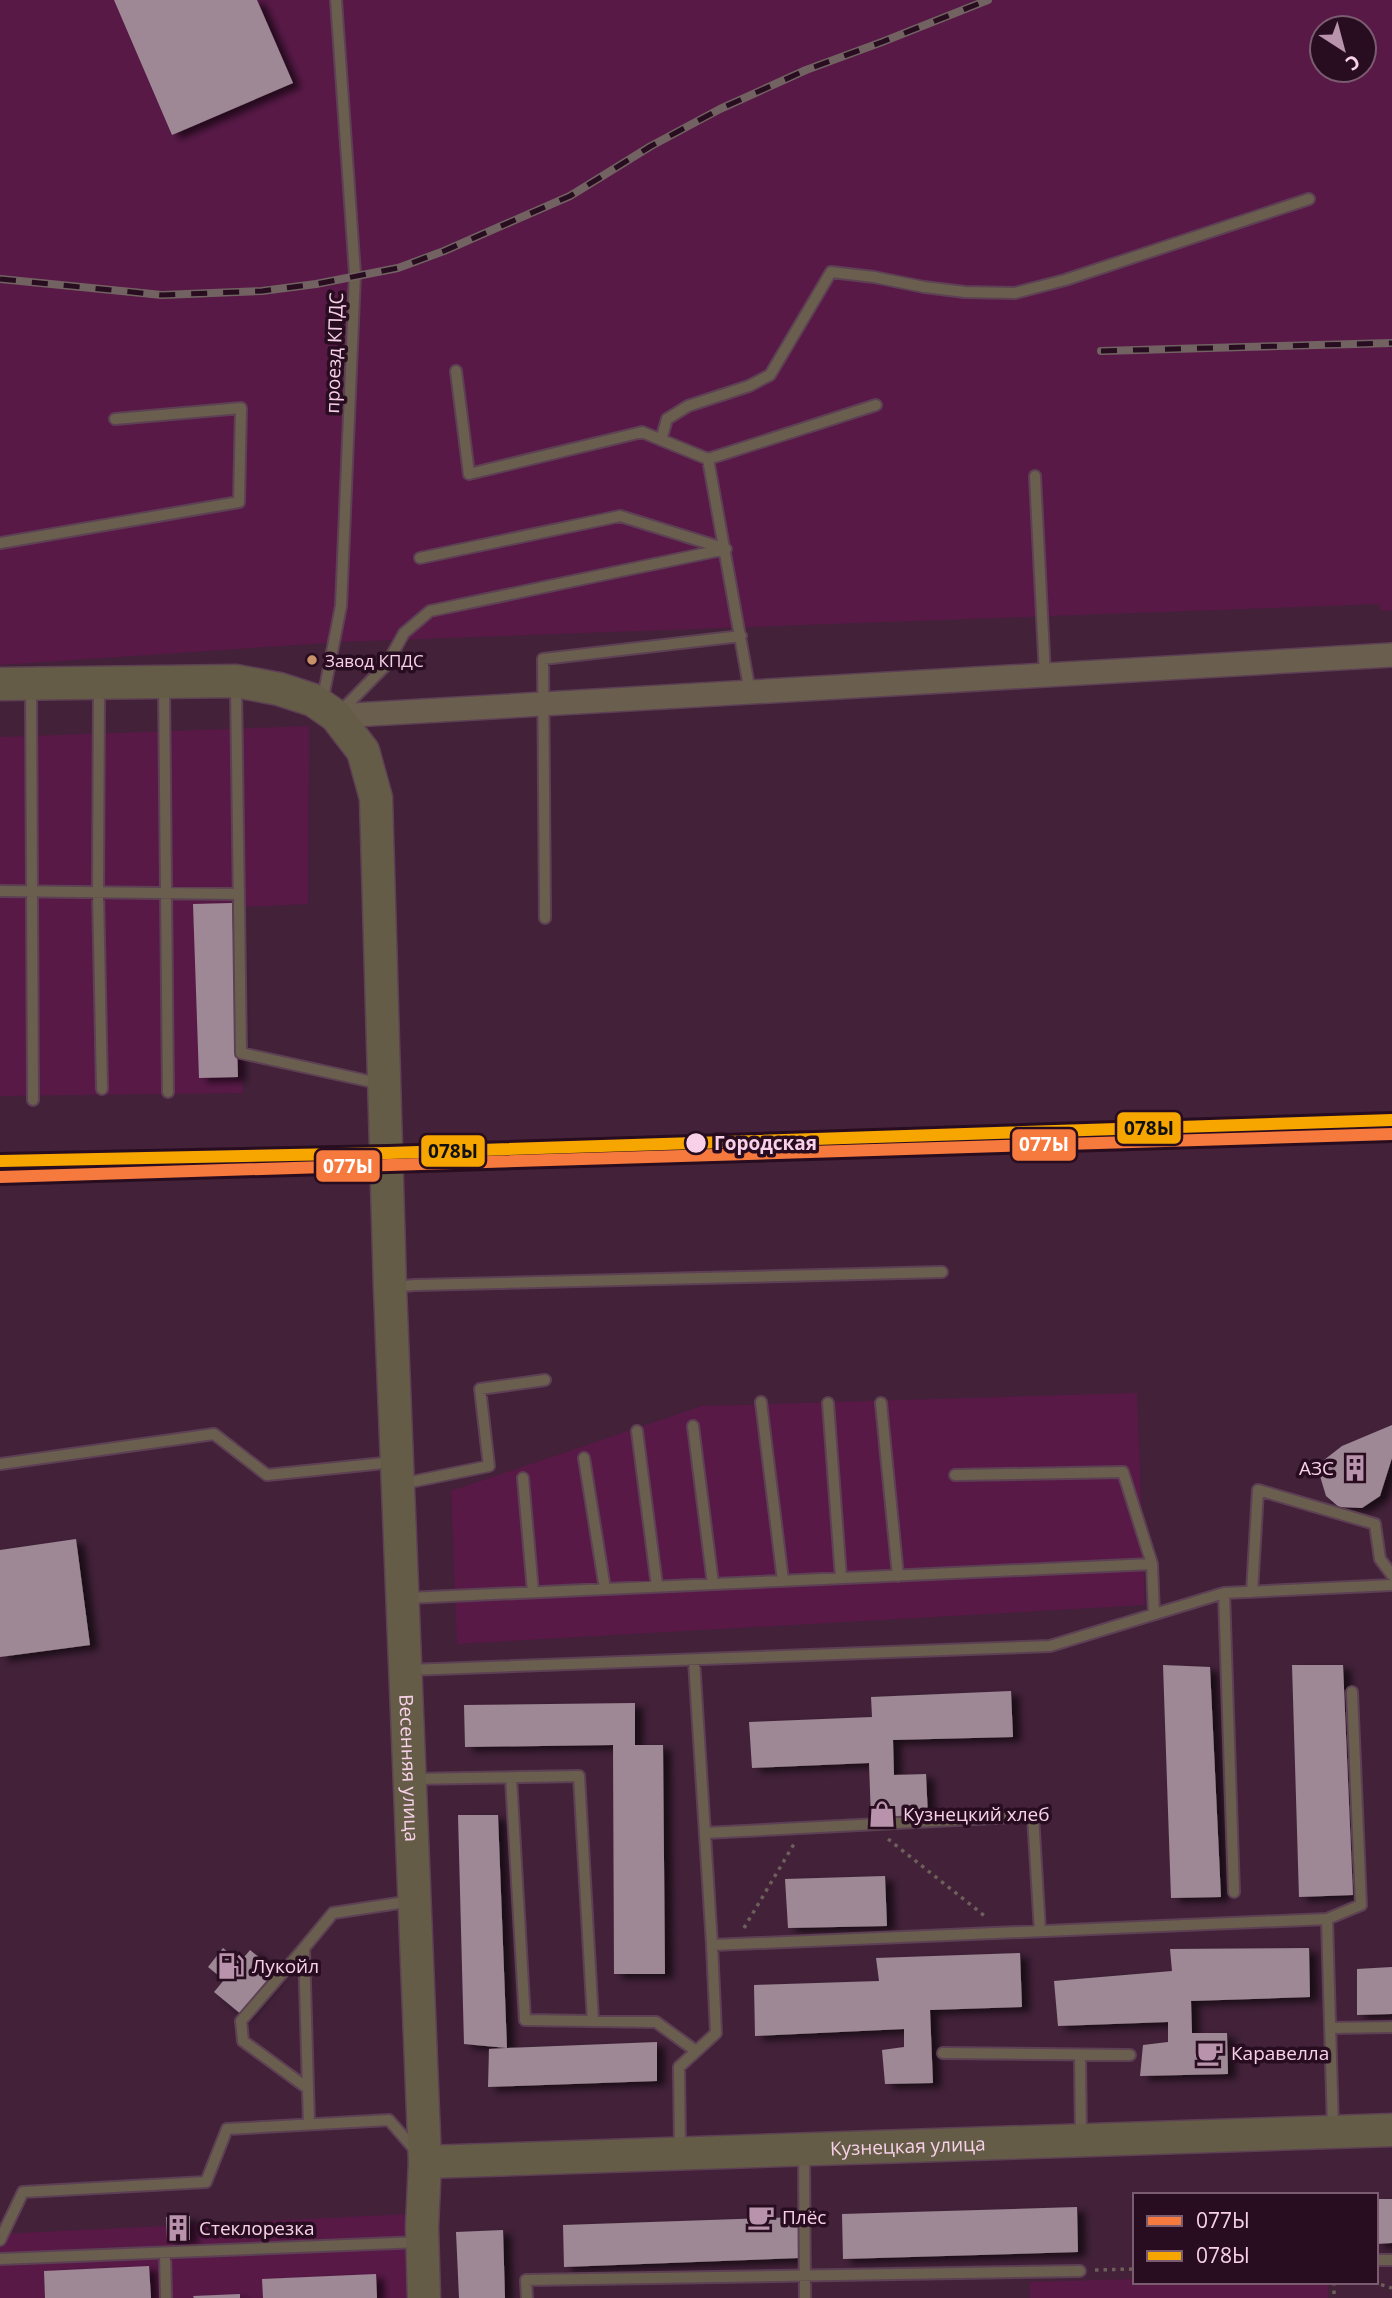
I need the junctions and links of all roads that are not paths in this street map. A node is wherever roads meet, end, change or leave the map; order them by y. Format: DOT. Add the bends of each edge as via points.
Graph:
graph roads {
  1 [pos="336,0"];
  2 [pos="1309,199"];
  3 [pos="456,371"];
  4 [pos="876,405"];
  5 [pos="114,419"];
  6 [pos="661,440"];
  7 [pos="708,459"];
  8 [pos="1035,476"];
  9 [pos="0,543"];
  10 [pos="726,549"];
  11 [pos="420,558"];
  12 [pos="741,636"];
  13 [pos="1392,655"];
  14 [pos="1045,675"];
  15 [pos="236,681"];
  16 [pos="164,682"];
  17 [pos="99,683"];
  18 [pos="15,684"];
  19 [pos="750,692"];
  20 [pos="542,704"];
  21 [pos="329,711"];
  22 [pos="0,891"];
  23 [pos="30,891"];
  24 [pos="98,892"];
  25 [pos="166,893"];
  26 [pos="239,894"];
  27 [pos="545,918"];
  28 [pos="384,1084"];
  29 [pos="103,1089"];
  30 [pos="168,1092"];
  31 [pos="33,1100"];
  32 [pos="942,1272"];
  33 [pos="390,1288"];
  34 [pos="545,1380"];
  35 [pos="761,1402"];
  36 [pos="828,1403"];
  37 [pos="880,1403"];
  38 [pos="693,1426"];
  39 [pos="637,1431"];
  40 [pos="584,1458"];
  41 [pos="0,1464"];
  42 [pos="398,1473"];
  43 [pos="955,1475"];
  44 [pos="523,1478"];
  45 [pos="1152,1564"];
  46 [pos="898,1576"];
  47 [pos="1392,1576"];
  48 [pos="841,1578"];
  49 [pos="783,1581"];
  50 [pos="713,1584"];
  51 [pos="1392,1585"];
  52 [pos="657,1586"];
  53 [pos="604,1589"];
  54 [pos="533,1592"];
  55 [pos="1252,1592"];
  56 [pos="1223,1593"];
  57 [pos="403,1598"];
  58 [pos="1154,1614"];
  59 [pos="694,1660"];
  60 [pos="405,1670"];
  61 [pos="1352,1692"];
  62 [pos="511,1778"];
  63 [pos="410,1779"];
  64 [pos="705,1833"];
  65 [pos="1234,1892"];
  66 [pos="415,1900"];
  67 [pos="1327,1919"];
  68 [pos="1040,1931"];
  69 [pos="712,1945"];
  70 [pos="304,1948"];
  71 [pos="593,2021"];
  72 [pos="1392,2027"];
  73 [pos="1330,2028"];
  74 [pos="696,2051"];
  75 [pos="943,2053"];
  76 [pos="1080,2055"];
  77 [pos="1130,2055"];
  78 [pos="306,2087"];
  79 [pos="309,2124"];
  80 [pos="1392,2130"];
  81 [pos="1333,2132"];
  82 [pos="1081,2141"];
  83 [pos="804,2150"];
  84 [pos="680,2154"];
  85 [pos="425,2162"];
  86 [pos="0,2240"];
  87 [pos="422,2242"];
  88 [pos="165,2253"];
  89 [pos="0,2259"];
  90 [pos="1080,2271"];
  91 [pos="806,2276"];
  92 [pos="166,2298"];
  93 [pos="424,2298"];
  94 [pos="527,2298"];
  95 [pos="805,2298"];
  1 -- 21 [label="lane, проезд КПДС" via="355,274 341,607"];
  2 -- 6 [label="lane" via="1015,293 924,288 831,272 770,375 749,387 688,405 667,419"];
  3 -- 6 [label="lane" via="469,474 642,432"];
  4 -- 7 [label="lane"];
  5 -- 9 [label="lane" via="241,408 239,502"];
  6 -- 7 [label="lane"];
  7 -- 10 [label="lane"];
  8 -- 14 [label="lane"];
  10 -- 11 [label="lane" via="620,516"];
  10 -- 12 [label="lane"];
  10 -- 21 [label="lane" via="430,611 404,633 387,664"];
  12 -- 19 [label="lane"];
  12 -- 20 [label="lane" via="543,659"];
  13 -- 14 [label="street"];
  14 -- 19 [label="street"];
  15 -- 16 [label="street"];
  15 -- 21 [label="street" via="279,689 313,700"];
  15 -- 26 [label="lane"];
  16 -- 17 [label="street"];
  16 -- 25 [label="lane"];
  17 -- 18 [label="street"];
  17 -- 24 [label="lane"];
  18 -- 23 [label="lane"];
  19 -- 20 [label="street"];
  20 -- 21 [label="street"];
  20 -- 27 [label="lane"];
  21 -- 28 [label="street, Весенняя улица" via="363,751 376,798"];
  22 -- 23 [label="lane"];
  23 -- 24 [label="lane"];
  23 -- 31 [label="lane"];
  24 -- 25 [label="lane"];
  24 -- 29 [label="lane"];
  25 -- 26 [label="lane"];
  25 -- 30 [label="lane"];
  26 -- 28 [label="lane" via="241,1054"];
  28 -- 33 [label="street, Весенняя улица"];
  32 -- 33 [label="lane"];
  33 -- 42 [label="street, Весенняя улица"];
  34 -- 42 [label="lane" via="480,1389 489,1466"];
  35 -- 49 [label="lane"];
  36 -- 48 [label="lane"];
  37 -- 46 [label="lane"];
  38 -- 50 [label="lane"];
  39 -- 52 [label="lane"];
  40 -- 53 [label="lane"];
  41 -- 42 [label="lane" via="215,1434 267,1475"];
  42 -- 57 [label="street, Весенняя улица"];
  43 -- 45 [label="lane" via="1123,1472"];
  44 -- 54 [label="lane"];
  45 -- 46 [label="lane"];
  45 -- 58 [label="lane"];
  46 -- 48 [label="lane"];
  47 -- 55 [label="lane" via="1380,1559 1375,1524 1258,1490"];
  48 -- 49 [label="lane"];
  49 -- 50 [label="lane"];
  50 -- 52 [label="lane"];
  51 -- 55 [label="lane"];
  52 -- 53 [label="lane"];
  53 -- 54 [label="lane"];
  54 -- 57 [label="lane"];
  55 -- 56 [label="lane"];
  56 -- 58 [label="lane"];
  56 -- 65 [label="lane"];
  57 -- 60 [label="street, Весенняя улица"];
  58 -- 59 [label="lane" via="1051,1646"];
  59 -- 60 [label="lane"];
  59 -- 64 [label="lane"];
  60 -- 63 [label="street, Весенняя улица"];
  61 -- 67 [label="lane" via="1361,1905"];
  62 -- 63 [label="lane"];
  62 -- 71 [label="lane" via="525,2020"];
  62 -- 71 [label="lane" via="579,1776"];
  63 -- 66 [label="street, Весенняя улица"];
  64 -- 68 [label="lane" via="1033,1816"];
  64 -- 69 [label="lane"];
  66 -- 70 [label="lane" via="333,1913"];
  66 -- 85 [label="street, Весенняя улица"];
  67 -- 68 [label="lane"];
  67 -- 73 [label="lane"];
  68 -- 69 [label="lane"];
  69 -- 74 [label="lane" via="716,2033"];
  70 -- 78 [label="lane"];
  70 -- 78 [label="lane" via="241,2021 243,2041"];
  71 -- 74 [label="lane" via="656,2022"];
  72 -- 73 [label="lane"];
  73 -- 81 [label="lane"];
  74 -- 84 [label="lane" via="679,2067"];
  75 -- 76 [label="lane"];
  76 -- 77 [label="lane"];
  76 -- 82 [label="lane"];
  78 -- 79 [label="lane"];
  79 -- 85 [label="lane" via="389,2120"];
  79 -- 86 [label="lane" via="227,2129 206,2182 23,2192"];
  80 -- 81 [label="street, Кузнецкая улица"];
  81 -- 82 [label="street, Кузнецкая улица"];
  82 -- 83 [label="street, Кузнецкая улица"];
  83 -- 84 [label="street, Кузнецкая улица"];
  83 -- 91 [label="lane"];
  84 -- 85 [label="street, Кузнецкая улица"];
  85 -- 87 [label="street, Весенняя улица"];
  87 -- 88 [label="lane"];
  87 -- 93 [label="street, Весенняя улица"];
  88 -- 89 [label="lane"];
  88 -- 92 [label="lane"];
  90 -- 91 [label="lane"];
  91 -- 94 [label="lane" via="526,2280"];
  91 -- 95 [label="lane"];
}
